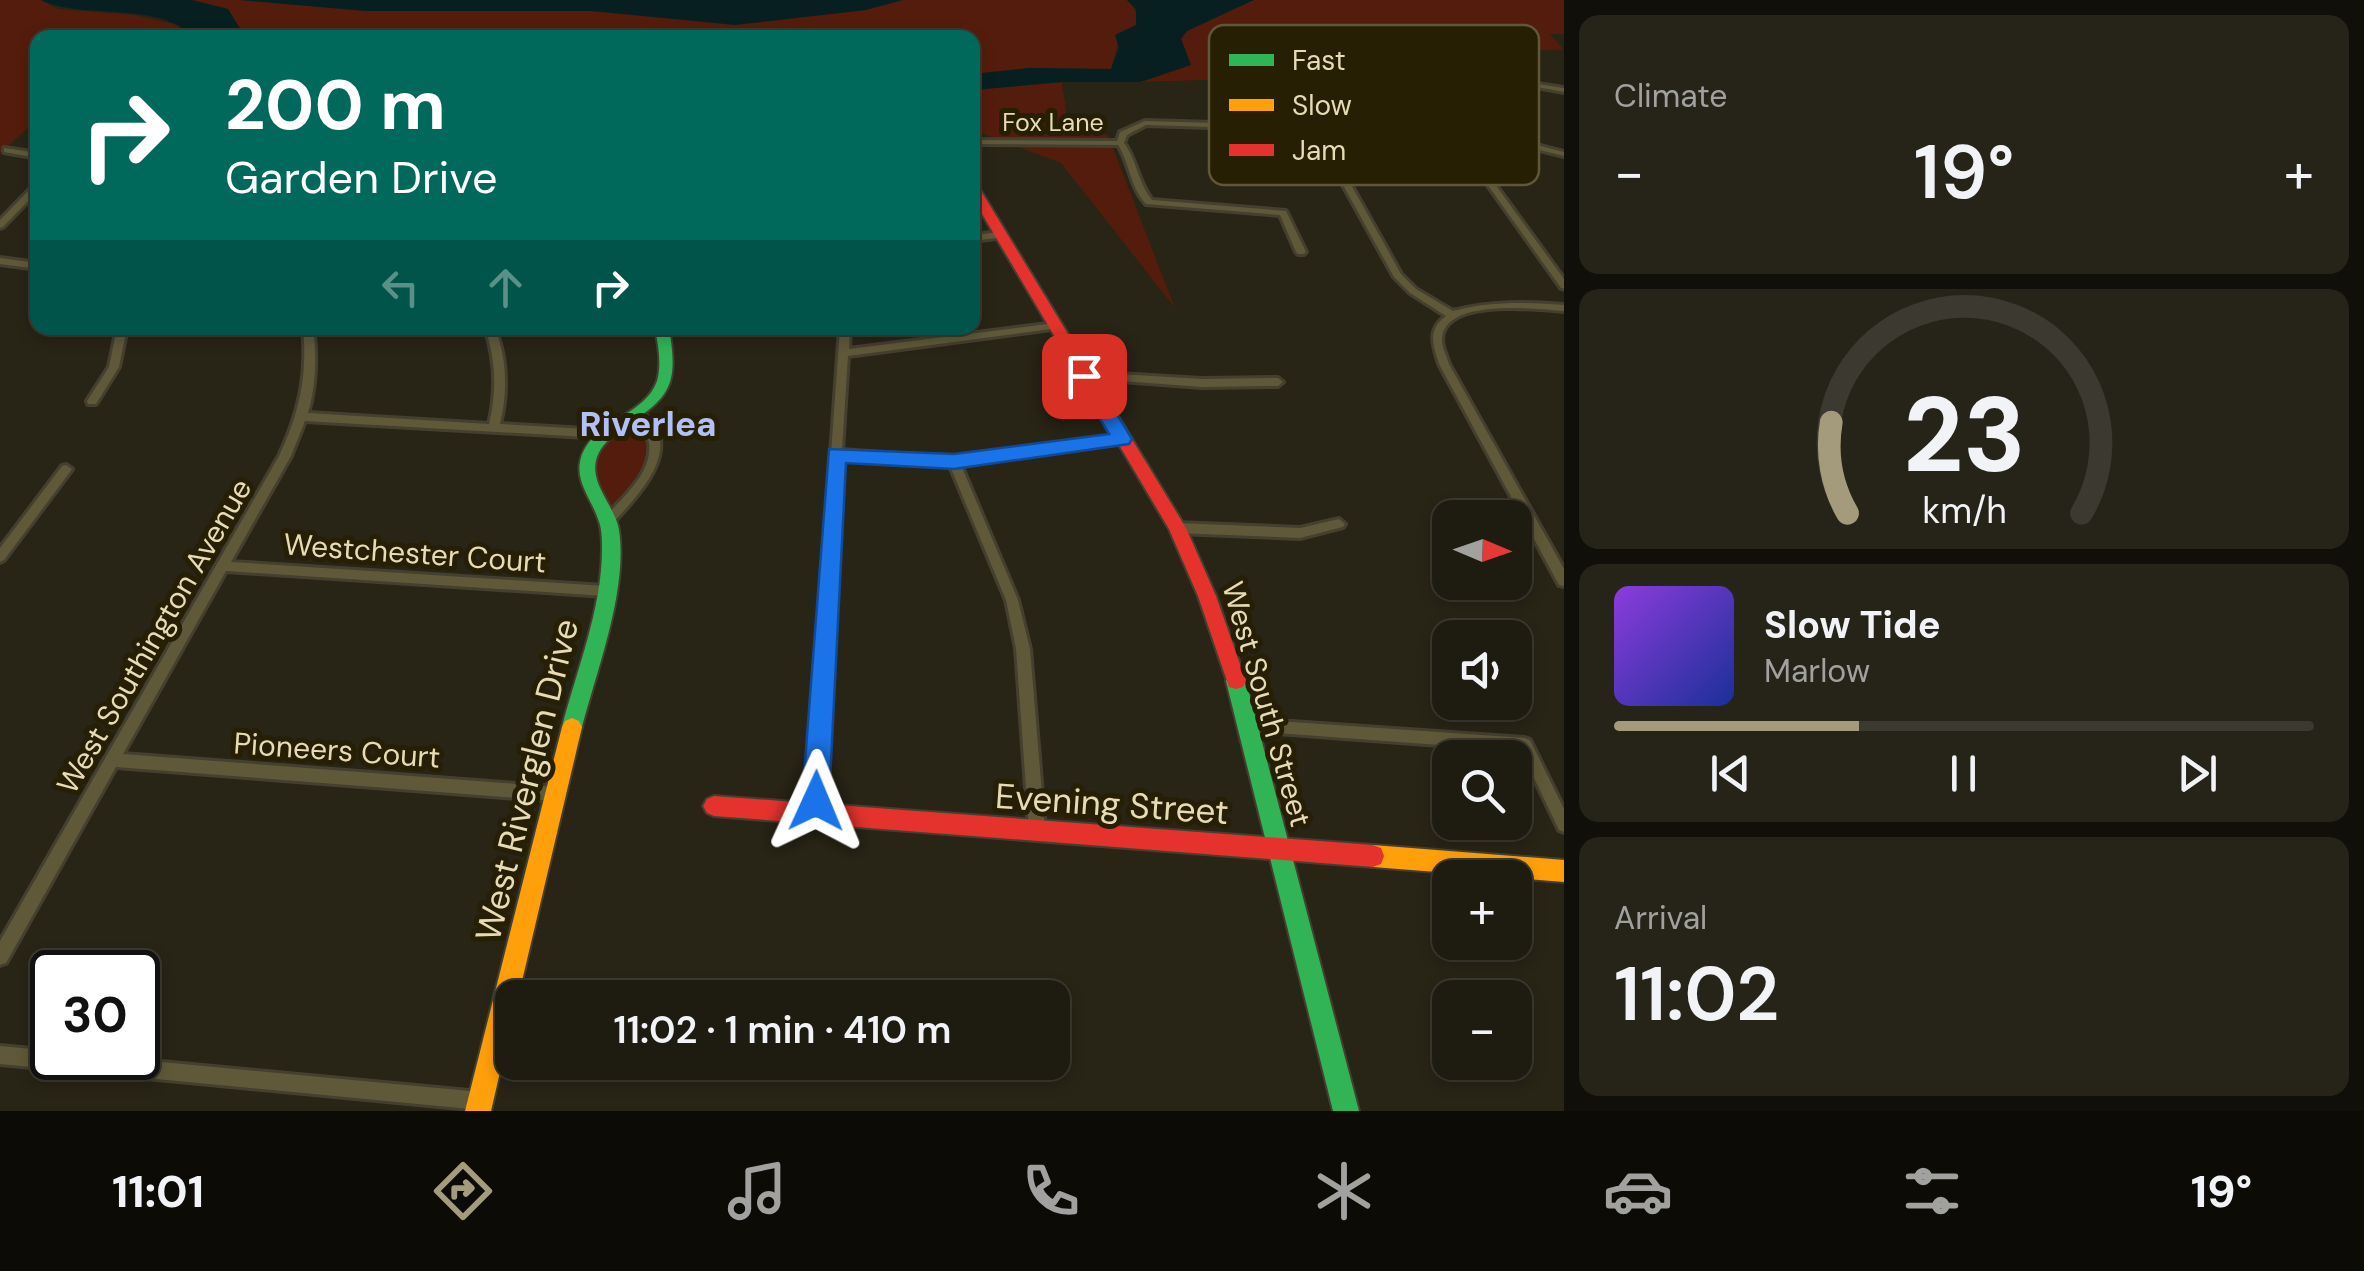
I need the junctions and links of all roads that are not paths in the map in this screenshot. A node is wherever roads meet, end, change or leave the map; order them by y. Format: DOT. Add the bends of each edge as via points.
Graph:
graph roads {
  1 [pos="1539,87"];
  2 [pos="1564,90"];
  3 [pos="1209,125"];
  4 [pos="980,142"];
  5 [pos="1120,143"];
  6 [pos="1539,148"];
  7 [pos="7,150"];
  8 [pos="30,154"];
  9 [pos="1564,154"];
  10 [pos="1348,185"];
  11 [pos="1491,185"];
  12 [pos="30,194"];
  13 [pos="980,200"];
  14 [pos="0,225"];
  15 [pos="1000,234"];
  16 [pos="980,237"];
  17 [pos="1301,252"];
  18 [pos="0,261"];
  19 [pos="30,265"];
  20 [pos="1564,286"];
  21 [pos="1564,308"];
  22 [pos="1452,315"];
  23 [pos="1055,326"];
  24 [pos="121,335"];
  25 [pos="309,335"];
  26 [pos="493,335"];
  27 [pos="664,335"];
  28 [pos="845,335"];
  29 [pos="844,352"];
  30 [pos="1084,376"];
  31 [pos="1278,382"];
  32 [pos="92,401"];
  33 [pos="638,414"];
  34 [pos="303,417"];
  35 [pos="493,428"];
  36 [pos="603,434"];
  37 [pos="1122,439"];
  38 [pos="836,454"];
  39 [pos="954,462"];
  40 [pos="66,470"];
  41 [pos="608,521"];
  42 [pos="1339,524"];
  43 [pos="1176,528"];
  44 [pos="0,556"];
  45 [pos="222,566"];
  46 [pos="1564,580"];
  47 [pos="604,591"];
  48 [pos="1249,725"];
  49 [pos="112,760"];
  50 [pos="557,794"];
  51 [pos="714,806"];
  52 [pos="821,814"];
  53 [pos="1564,826"];
  54 [pos="1037,830"];
  55 [pos="1280,849"];
  56 [pos="1564,871"];
  57 [pos="0,957"];
  58 [pos="0,1056"];
  59 [pos="480,1106"];
  60 [pos="1346,1111"];
  1 -- 2 [label="street"];
  3 -- 5 [label="street, Fox Lane" via="1145,123 1123,134"];
  4 -- 5 [label="street, Fox Lane"];
  5 -- 17 [label="street" via="1149,202 1282,214"];
  6 -- 9 [label="street"];
  7 -- 8 [label="street"];
  10 -- 22 [label="street" via="1396,275"];
  11 -- 20 [label="street"];
  12 -- 14 [label="street"];
  13 -- 15 [label="street, West South Street"];
  15 -- 16 [label="street"];
  15 -- 23 [label="street, West South Street"];
  18 -- 19 [label="street"];
  21 -- 22 [label="street" via="1496,305"];
  22 -- 46 [label="street" via="1439,329 1440,356"];
  23 -- 29 [label="street"];
  23 -- 30 [label="street, West South Street"];
  24 -- 32 [label="street" via="114,367"];
  25 -- 34 [label="street, West Southington Avenue" via="312,373"];
  26 -- 35 [label="street" via="500,354"];
  27 -- 33 [label="street" via="669,359 662,382"];
  28 -- 29 [label="street"];
  29 -- 38 [label="street"];
  30 -- 31 [label="street"];
  30 -- 37 [label="street, West South Street"];
  33 -- 36 [label="street"];
  33 -- 41 [label="street" via="657,442 655,463"];
  34 -- 35 [label="street"];
  34 -- 45 [label="street, West Southington Avenue"];
  35 -- 36 [label="street"];
  36 -- 41 [label="street, West Riverglen Drive" via="586,476"];
  37 -- 39 [label="street"];
  37 -- 43 [label="street, West South Street"];
  38 -- 39 [label="street"];
  38 -- 52 [label="street" via="814,788"];
  39 -- 54 [label="street" via="1020,633"];
  40 -- 44 [label="street"];
  41 -- 47 [label="street, West Riverglen Drive"];
  42 -- 43 [label="street" via="1300,533"];
  43 -- 48 [label="street, West South Street" via="1223,630"];
  45 -- 47 [label="street, Westchester Court"];
  45 -- 49 [label="street, West Southington Avenue"];
  47 -- 50 [label="street, West Riverglen Drive"];
  48 -- 53 [label="street" via="1525,745"];
  48 -- 55 [label="street, West South Street"];
  49 -- 50 [label="street, Pioneers Court"];
  49 -- 57 [label="street, West Southington Avenue"];
  50 -- 59 [label="street, West Riverglen Drive"];
  51 -- 52 [label="street, Evening Street"];
  52 -- 54 [label="street, Evening Street"];
  54 -- 55 [label="street, Evening Street"];
  55 -- 56 [label="street, Evening Street"];
  55 -- 60 [label="street, West South Street"];
  58 -- 59 [label="street"];
}
